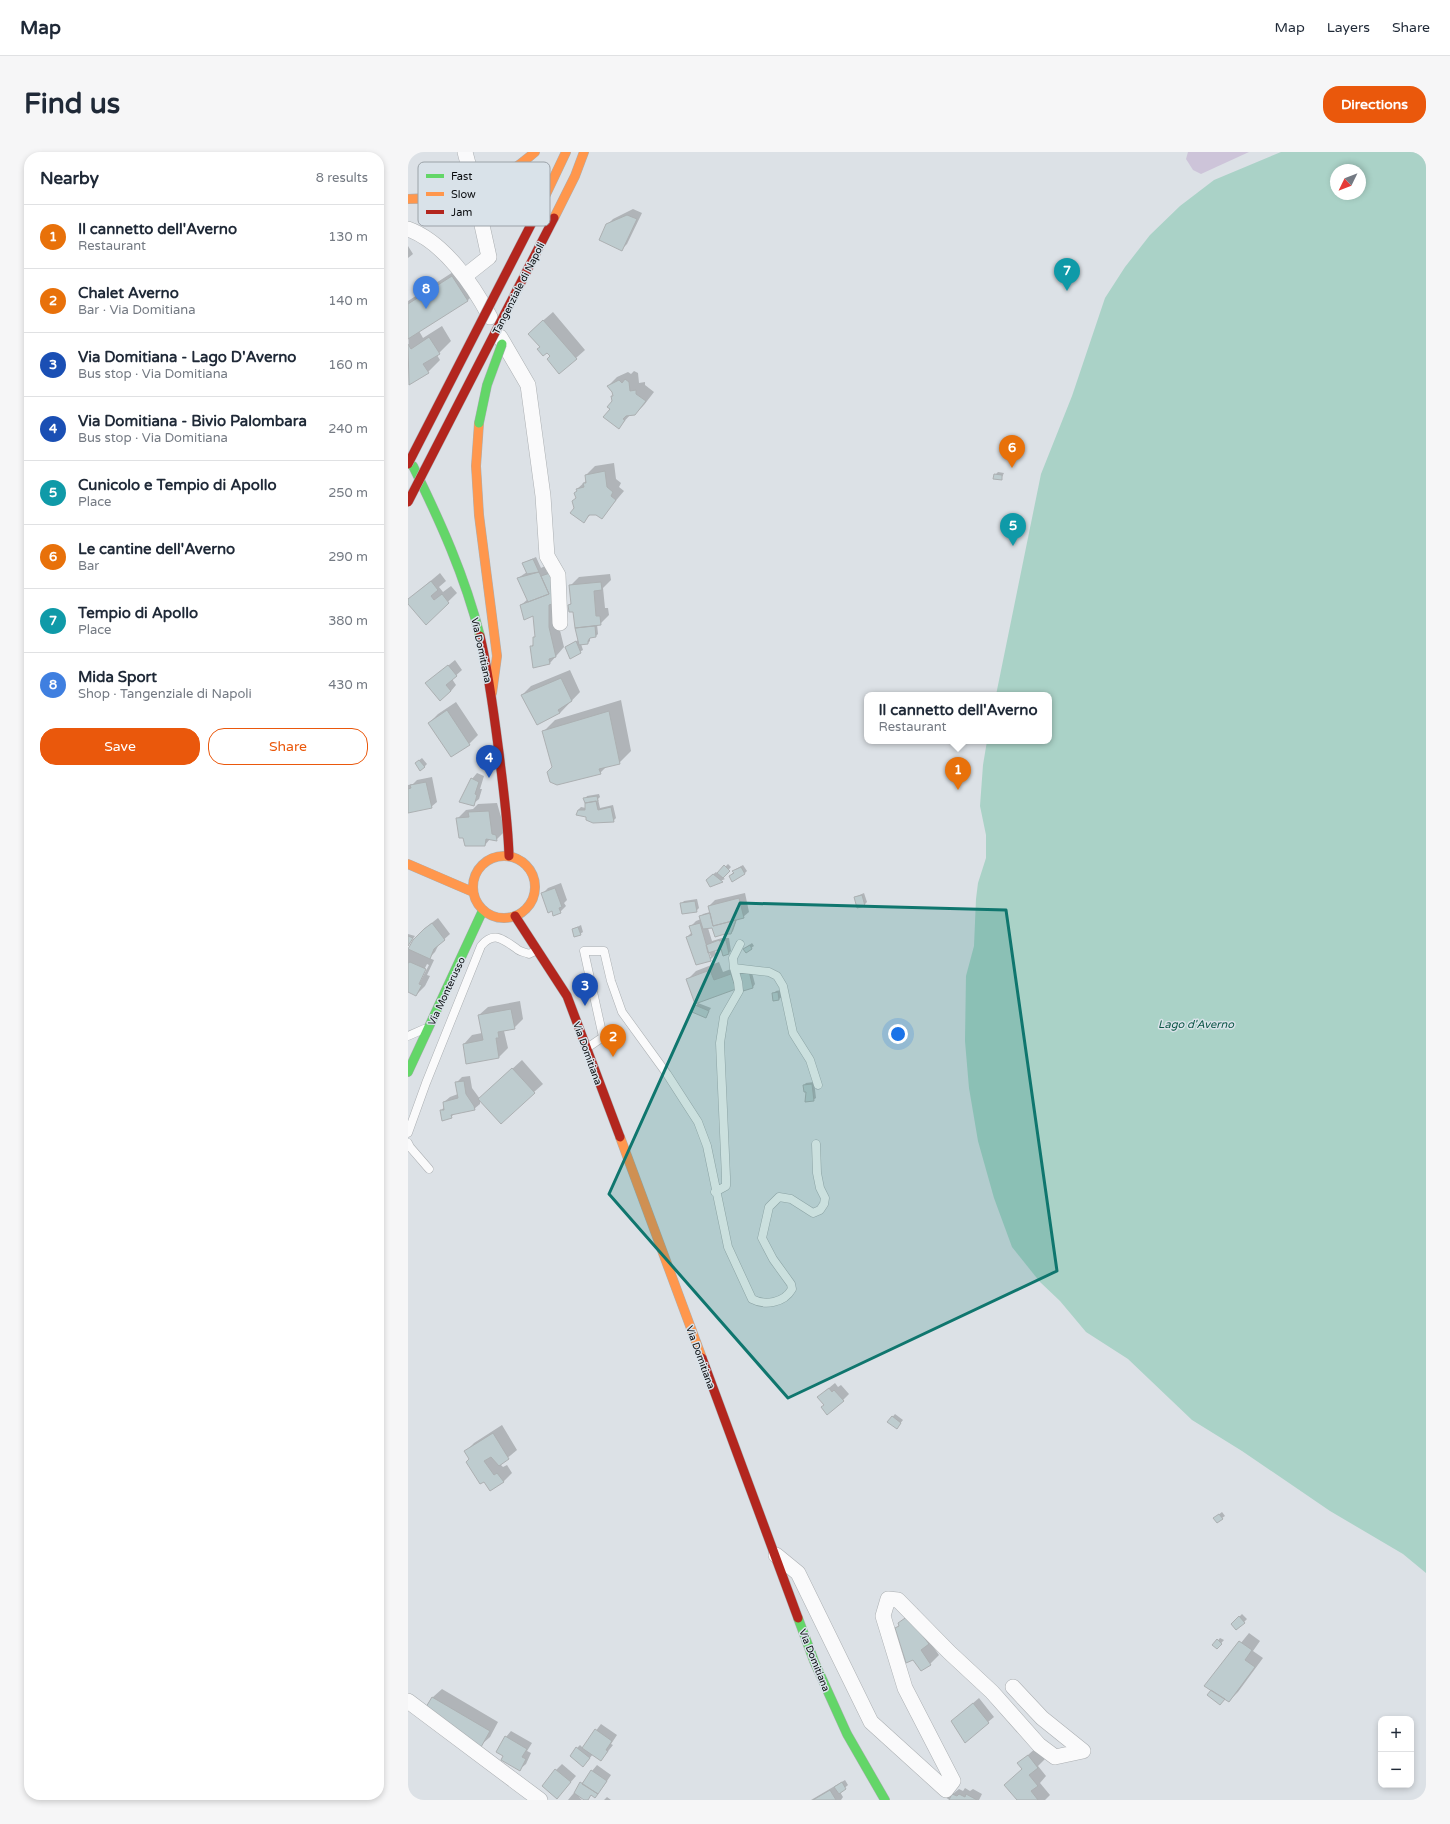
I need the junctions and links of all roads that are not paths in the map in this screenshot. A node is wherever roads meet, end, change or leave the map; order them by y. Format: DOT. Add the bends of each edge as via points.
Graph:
graph roads {
  1 [pos="465,152"];
  2 [pos="535,152"];
  3 [pos="566,152"];
  4 [pos="584,152"];
  5 [pos="468,162"];
  6 [pos="523,162"];
  7 [pos="550,186"];
  8 [pos="408,199"];
  9 [pos="418,199"];
  10 [pos="482,226"];
  11 [pos="530,226"];
  12 [pos="550,226"];
  13 [pos="550,226"];
  14 [pos="408,229"];
  15 [pos="465,276"];
  16 [pos="512,300"];
  17 [pos="408,455"];
  18 [pos="408,464"];
  19 [pos="408,502"];
  20 [pos="560,623"];
  21 [pos="492,693"];
  22 [pos="508,856"];
  23 [pos="408,864"];
  24 [pos="473,892"];
  25 [pos="483,910"];
  26 [pos="515,916"];
  27 [pos="740,944"];
  28 [pos="537,950"];
  29 [pos="734,968"];
  30 [pos="430,1026"];
  31 [pos="408,1036"];
  32 [pos="586,1048"];
  33 [pos="408,1072"];
  34 [pos="818,1085"];
  35 [pos="408,1133"];
  36 [pos="408,1143"];
  37 [pos="816,1144"];
  38 [pos="429,1169"];
  39 [pos="716,1192"];
  40 [pos="774,1553"];
  41 [pos="1013,1688"];
  42 [pos="408,1701"];
  43 [pos="540,1800"];
  44 [pos="884,1800"];
  1 -- 5 [label="street"];
  2 -- 6 [label="main road"];
  3 -- 7 [label="main road, Tangenziale di Napoli, bridge"];
  4 -- 12 [label="main road, Tangenziale di Napoli, bridge"];
  8 -- 9 [label="main road"];
  10 -- 15 [label="street" via="489,257"];
  11 -- 18 [label="main road, Tangenziale di Napoli, bridge"];
  13 -- 16 [label="main road, Tangenziale di Napoli, bridge"];
  14 -- 15 [label="street" via="423,236"];
  15 -- 20 [label="street" via="528,385 543,496 547,556 558,576"];
  16 -- 19 [label="main road, Tangenziale di Napoli, bridge"];
  16 -- 21 [label="main road, bridge" via="512,320 488,385 480,424 476,466 479,515 497,656"];
  17 -- 21 [label="main road, Via Domitiana" via="462,574 480,637"];
  21 -- 22 [label="main road, Via Domitiana" via="508,829"];
  22 -- 24 [label="main road" via="492,858 482,865 475,876"];
  22 -- 26 [label="main road" via="523,862 533,875 535,883 535,891 528,906"];
  23 -- 24 [label="main road"];
  24 -- 25 [label="main road"];
  25 -- 26 [label="main road" via="498,917"];
  25 -- 30 [label="main road, Via Monterusso"];
  26 -- 28 [label="main road, Via Domitiana"];
  27 -- 29 [label="lane" via="734,958"];
  28 -- 32 [label="main road, Via Domitiana" via="567,996"];
  28 -- 35 [label="lane" via="529,954 518,950 506,940 494,937 486,940 481,946"];
  29 -- 34 [label="lane" via="769,972 777,976 782,986 793,1033 810,1060"];
  29 -- 39 [label="lane" via="739,992 724,1017 720,1043 726,1186"];
  30 -- 31 [label="lane"];
  30 -- 33 [label="main road, Via Monterusso"];
  32 -- 39 [label="lane" via="603,1037 584,951 604,951 622,1012 698,1122 708,1146"];
  32 -- 40 [label="main road, Via Domitiana"];
  36 -- 38 [label="lane"];
  37 -- 39 [label="lane" via="817,1173 825,1198 824,1204 820,1210 813,1212 791,1199 779,1197 769,1207 762,1238 791,1284 792,1289 788,1295 768,1304 752,1299 728,1247"];
  40 -- 41 [label="street" via="798,1573 871,1722 946,1790 953,1781 905,1688 882,1616 888,1599 898,1600 912,1613 992,1692 1039,1745 1055,1757 1083,1750 1042,1718"];
  40 -- 44 [label="main road, Via Domitiana" via="814,1661 847,1734"];
  42 -- 43 [label="street"];
}
